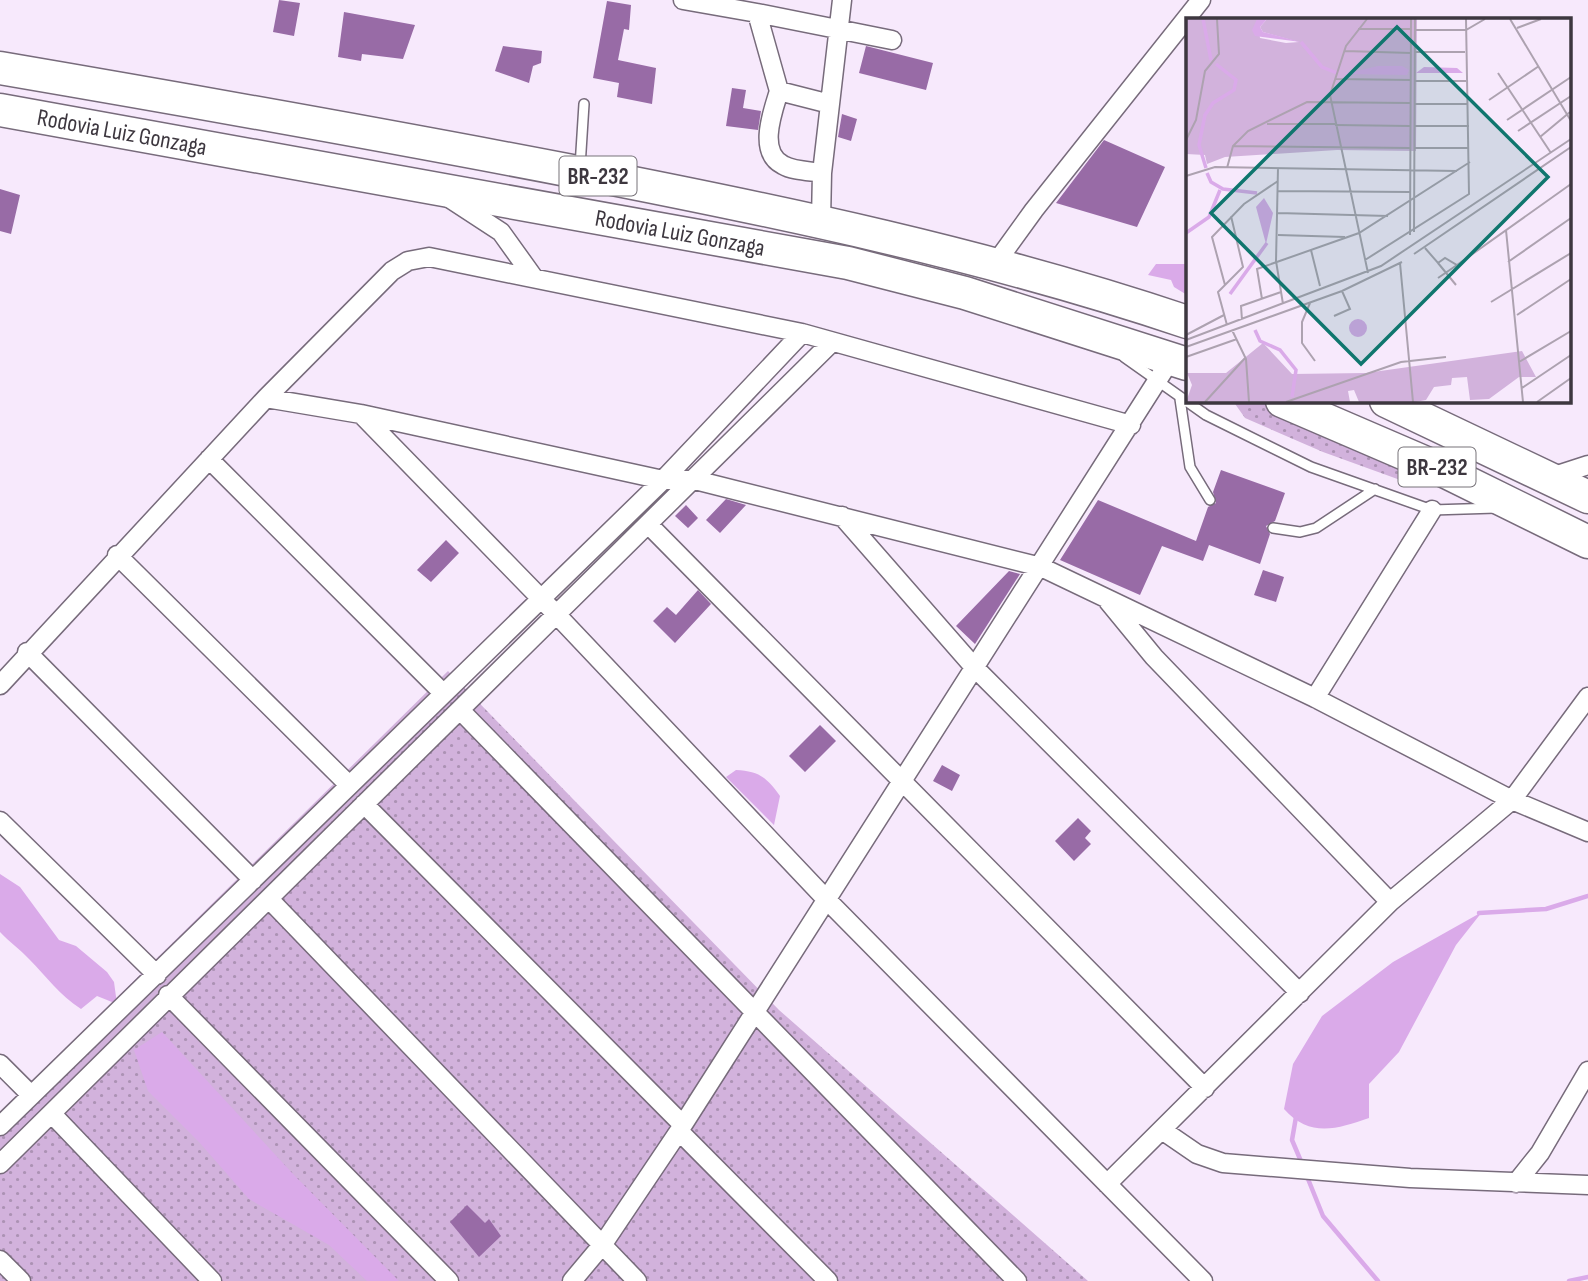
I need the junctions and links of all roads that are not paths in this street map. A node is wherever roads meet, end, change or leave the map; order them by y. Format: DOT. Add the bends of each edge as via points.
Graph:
graph roads {
  1 [pos="683,0"];
  2 [pos="842,0"];
  3 [pos="1201,0"];
  4 [pos="757,13"];
  5 [pos="1187,18"];
  6 [pos="1186,19"];
  7 [pos="839,29"];
  8 [pos="892,40"];
  9 [pos="0,68"];
  10 [pos="779,91"];
  11 [pos="830,103"];
  12 [pos="584,104"];
  13 [pos="0,110"];
  14 [pos="579,173"];
  15 [pos="822,173"];
  16 [pos="432,188"];
  17 [pos="821,220"];
  18 [pos="995,264"];
  19 [pos="534,278"];
  20 [pos="1186,322"];
  21 [pos="802,333"];
  22 [pos="832,342"];
  23 [pos="1172,368"];
  24 [pos="266,398"];
  25 [pos="1180,399"];
  26 [pos="1284,402"];
  27 [pos="1388,402"];
  28 [pos="361,414"];
  29 [pos="1131,425"];
  30 [pos="209,459"];
  31 [pos="1588,465"];
  32 [pos="1548,478"];
  33 [pos="663,480"];
  34 [pos="695,480"];
  35 [pos="1375,489"];
  36 [pos="1588,497"];
  37 [pos="1210,500"];
  38 [pos="1517,508"];
  39 [pos="1432,510"];
  40 [pos="842,516"];
  41 [pos="648,524"];
  42 [pos="1273,528"];
  43 [pos="1588,542"];
  44 [pos="117,555"];
  45 [pos="1041,567"];
  46 [pos="1103,596"];
  47 [pos="540,598"];
  48 [pos="557,615"];
  49 [pos="27,652"];
  50 [pos="974,667"];
  51 [pos="0,685"];
  52 [pos="443,693"];
  53 [pos="1588,697"];
  54 [pos="1315,698"];
  55 [pos="460,710"];
  56 [pos="903,782"];
  57 [pos="348,784"];
  58 [pos="1512,800"];
  59 [pos="364,804"];
  60 [pos="0,821"];
  61 [pos="1588,832"];
  62 [pos="253,880"];
  63 [pos="826,899"];
  64 [pos="269,900"];
  65 [pos="1390,902"];
  66 [pos="157,975"];
  67 [pos="1300,993"];
  68 [pos="168,995"];
  69 [pos="755,1011"];
  70 [pos="0,1064"];
  71 [pos="1588,1071"];
  72 [pos="1205,1088"];
  73 [pos="31,1095"];
  74 [pos="52,1114"];
  75 [pos="0,1126"];
  76 [pos="681,1128"];
  77 [pos="1162,1130"];
  78 [pos="0,1164"];
  79 [pos="1516,1183"];
  80 [pos="1107,1184"];
  81 [pos="1588,1185"];
  82 [pos="603,1244"];
  83 [pos="0,1260"];
  84 [pos="21,1281"];
  85 [pos="212,1281"];
  86 [pos="449,1281"];
  87 [pos="572,1281"];
  88 [pos="637,1281"];
  89 [pos="828,1281"];
  90 [pos="1017,1281"];
  91 [pos="1203,1281"];
  1 -- 4 [label="street"];
  2 -- 7 [label="street"];
  3 -- 5 [label="street"];
  4 -- 7 [label="street"];
  4 -- 10 [label="street"];
  6 -- 18 [label="street"];
  7 -- 8 [label="street"];
  7 -- 11 [label="street"];
  9 -- 14 [label="highway, Rodovia Luiz Gonzaga / BR-232"];
  10 -- 11 [label="street"];
  10 -- 15 [label="street" via="769,128 773,155 785,167"];
  11 -- 15 [label="street"];
  12 -- 14 [label="lane"];
  13 -- 16 [label="highway, Rodovia Luiz Gonzaga / BR-232"];
  14 -- 17 [label="highway, Rodovia Luiz Gonzaga / BR-232"];
  15 -- 17 [label="street"];
  16 -- 19 [label="street" via="501,232"];
  16 -- 23 [label="highway, Rodovia Luiz Gonzaga / BR-232" via="848,263 1090,331"];
  17 -- 18 [label="highway, Rodovia Luiz Gonzaga / BR-232"];
  18 -- 20 [label="highway, Rodovia Luiz Gonzaga / BR-232"];
  19 -- 21 [label="street"];
  19 -- 24 [label="street" via="429,257 408,261 392,271"];
  21 -- 22 [label="street"];
  21 -- 33 [label="street"];
  22 -- 29 [label="street"];
  22 -- 34 [label="street"];
  23 -- 25 [label="lane"];
  23 -- 29 [label="street"];
  24 -- 28 [label="street"];
  24 -- 30 [label="street"];
  25 -- 35 [label="lane" via="1311,467"];
  25 -- 37 [label="lane" via="1189,467"];
  26 -- 38 [label="highway, BR-232" via="1440,469"];
  27 -- 32 [label="highway, BR-232"];
  28 -- 33 [label="street"];
  28 -- 47 [label="street"];
  29 -- 45 [label="street"];
  30 -- 44 [label="street"];
  30 -- 52 [label="street"];
  31 -- 32 [label="street"];
  32 -- 36 [label="highway, BR-232"];
  33 -- 34 [label="street"];
  33 -- 47 [label="street"];
  34 -- 40 [label="street"];
  34 -- 41 [label="street"];
  35 -- 39 [label="lane"];
  35 -- 42 [label="lane" via="1316,528 1300,532"];
  38 -- 39 [label="lane"];
  38 -- 43 [label="highway, BR-232"];
  39 -- 54 [label="street"];
  40 -- 45 [label="street"];
  40 -- 50 [label="street"];
  41 -- 48 [label="street"];
  41 -- 56 [label="street"];
  44 -- 49 [label="street"];
  44 -- 57 [label="street"];
  45 -- 46 [label="street"];
  45 -- 50 [label="street"];
  46 -- 54 [label="street"];
  46 -- 65 [label="street" via="1154,657"];
  47 -- 48 [label="street"];
  47 -- 52 [label="street"];
  48 -- 55 [label="street"];
  48 -- 63 [label="street"];
  49 -- 51 [label="street"];
  49 -- 62 [label="street"];
  50 -- 56 [label="street"];
  50 -- 67 [label="street"];
  52 -- 57 [label="street"];
  53 -- 58 [label="street"];
  54 -- 58 [label="street"];
  55 -- 59 [label="street"];
  55 -- 69 [label="street"];
  56 -- 63 [label="street"];
  56 -- 72 [label="street"];
  57 -- 62 [label="street"];
  58 -- 61 [label="street"];
  58 -- 65 [label="street"];
  59 -- 64 [label="street"];
  59 -- 76 [label="street"];
  60 -- 66 [label="street"];
  62 -- 66 [label="street"];
  63 -- 69 [label="street"];
  63 -- 80 [label="street"];
  64 -- 68 [label="street"];
  64 -- 82 [label="street"];
  65 -- 67 [label="street"];
  66 -- 73 [label="street"];
  67 -- 72 [label="street"];
  68 -- 74 [label="street"];
  68 -- 86 [label="street"];
  69 -- 76 [label="street"];
  69 -- 90 [label="street"];
  70 -- 73 [label="street"];
  71 -- 79 [label="street" via="1540,1153"];
  72 -- 77 [label="street"];
  73 -- 75 [label="street"];
  74 -- 78 [label="street"];
  74 -- 85 [label="street"];
  76 -- 82 [label="street"];
  76 -- 89 [label="street"];
  77 -- 79 [label="street" via="1197,1154 1223,1163"];
  77 -- 80 [label="street"];
  79 -- 81 [label="street"];
  80 -- 91 [label="street"];
  82 -- 87 [label="street"];
  82 -- 88 [label="street"];
  83 -- 84 [label="street"];
}
